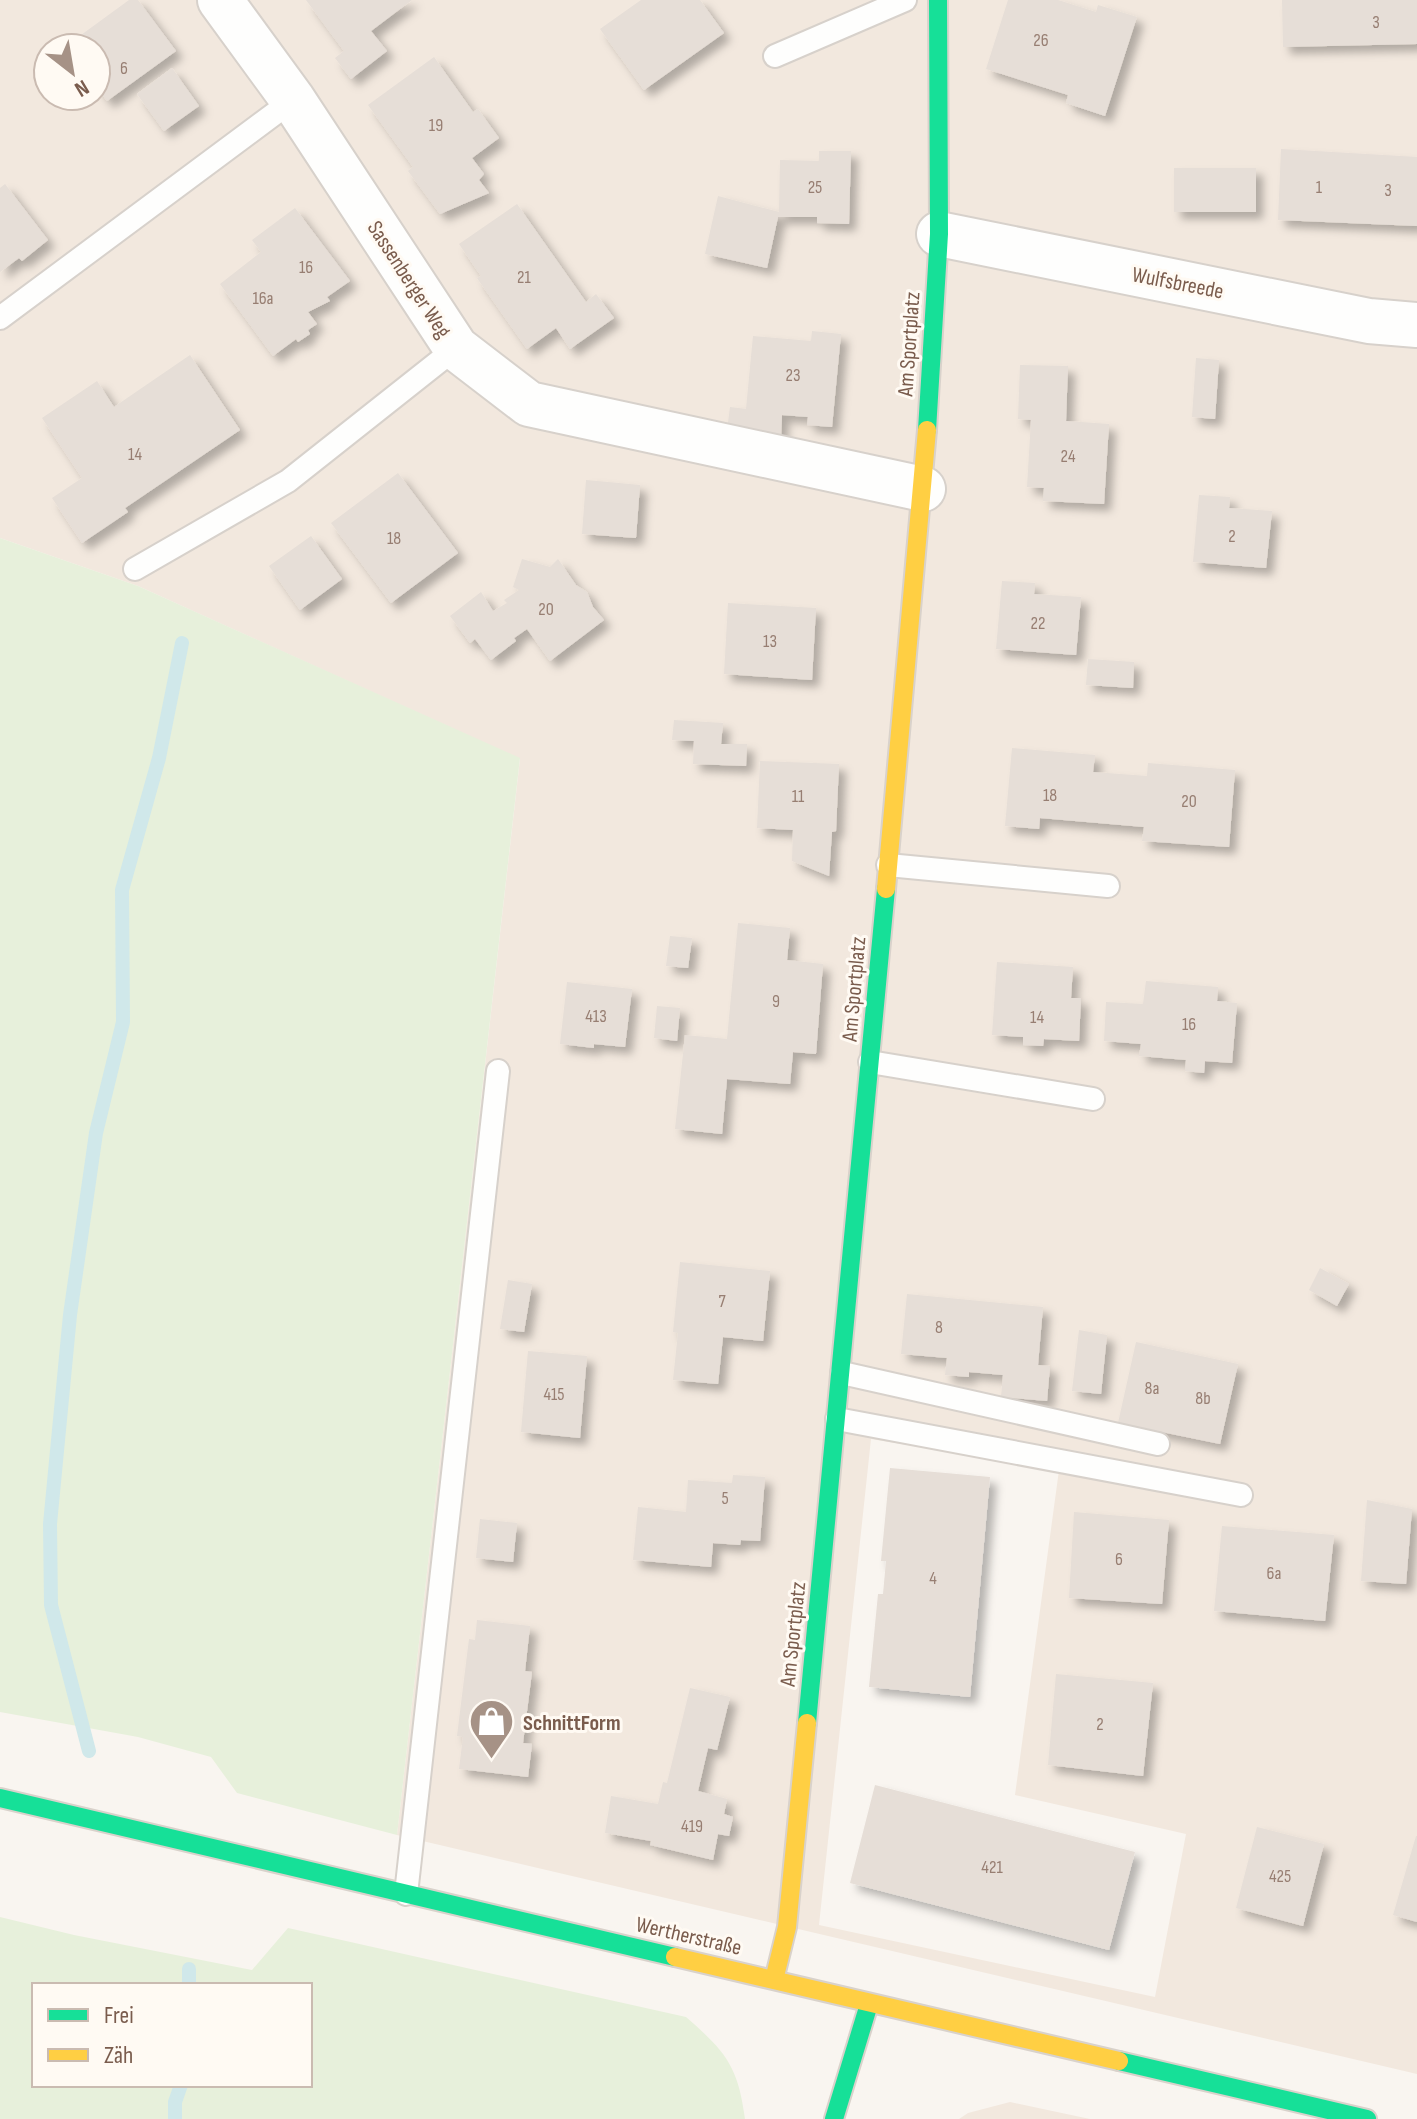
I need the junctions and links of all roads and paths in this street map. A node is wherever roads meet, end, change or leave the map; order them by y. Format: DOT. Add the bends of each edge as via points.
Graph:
graph roads {
  1 [pos="220,0"];
  2 [pos="905,0"];
  3 [pos="938,0"];
  4 [pos="775,56"];
  5 [pos="293,100"];
  6 [pos="939,234"];
  7 [pos="0,318"];
  8 [pos="1417,325"];
  9 [pos="456,348"];
  10 [pos="923,489"];
  11 [pos="135,569"];
  12 [pos="888,865"];
  13 [pos="1108,886"];
  14 [pos="870,1062"];
  15 [pos="498,1071"];
  16 [pos="1093,1099"];
  17 [pos="842,1373"];
  18 [pos="837,1419"];
  19 [pos="1158,1444"];
  20 [pos="1241,1495"];
  21 [pos="0,1798"];
  22 [pos="406,1894"];
  23 [pos="774,1980"];
  24 [pos="869,2004"];
  25 [pos="834,2119"];
  26 [pos="1367,2119"];
  1 -- 5 [label="street, Sassenberger Weg"];
  2 -- 4 [label="lane"];
  3 -- 6 [label="street, Am Sportplatz"];
  5 -- 7 [label="lane"];
  5 -- 9 [label="street, Sassenberger Weg"];
  6 -- 8 [label="street, Wulfsbreede" via="1369,321"];
  6 -- 10 [label="street, Am Sportplatz"];
  9 -- 10 [label="street, Sassenberger Weg" via="529,404"];
  9 -- 11 [label="lane" via="288,481"];
  10 -- 12 [label="street, Am Sportplatz"];
  12 -- 13 [label="lane"];
  12 -- 14 [label="street, Am Sportplatz"];
  14 -- 16 [label="lane"];
  14 -- 17 [label="street, Am Sportplatz"];
  15 -- 22 [label="lane"];
  17 -- 18 [label="street, Am Sportplatz"];
  17 -- 19 [label="lane"];
  18 -- 20 [label="lane"];
  18 -- 23 [label="street, Am Sportplatz" via="787,1927"];
  21 -- 22 [label="street, Wertherstraße"];
  22 -- 23 [label="street, Wertherstraße"];
  23 -- 24 [label="street, Wertherstraße"];
  24 -- 25 [label="street"];
  24 -- 26 [label="street, Wertherstraße"];
}
